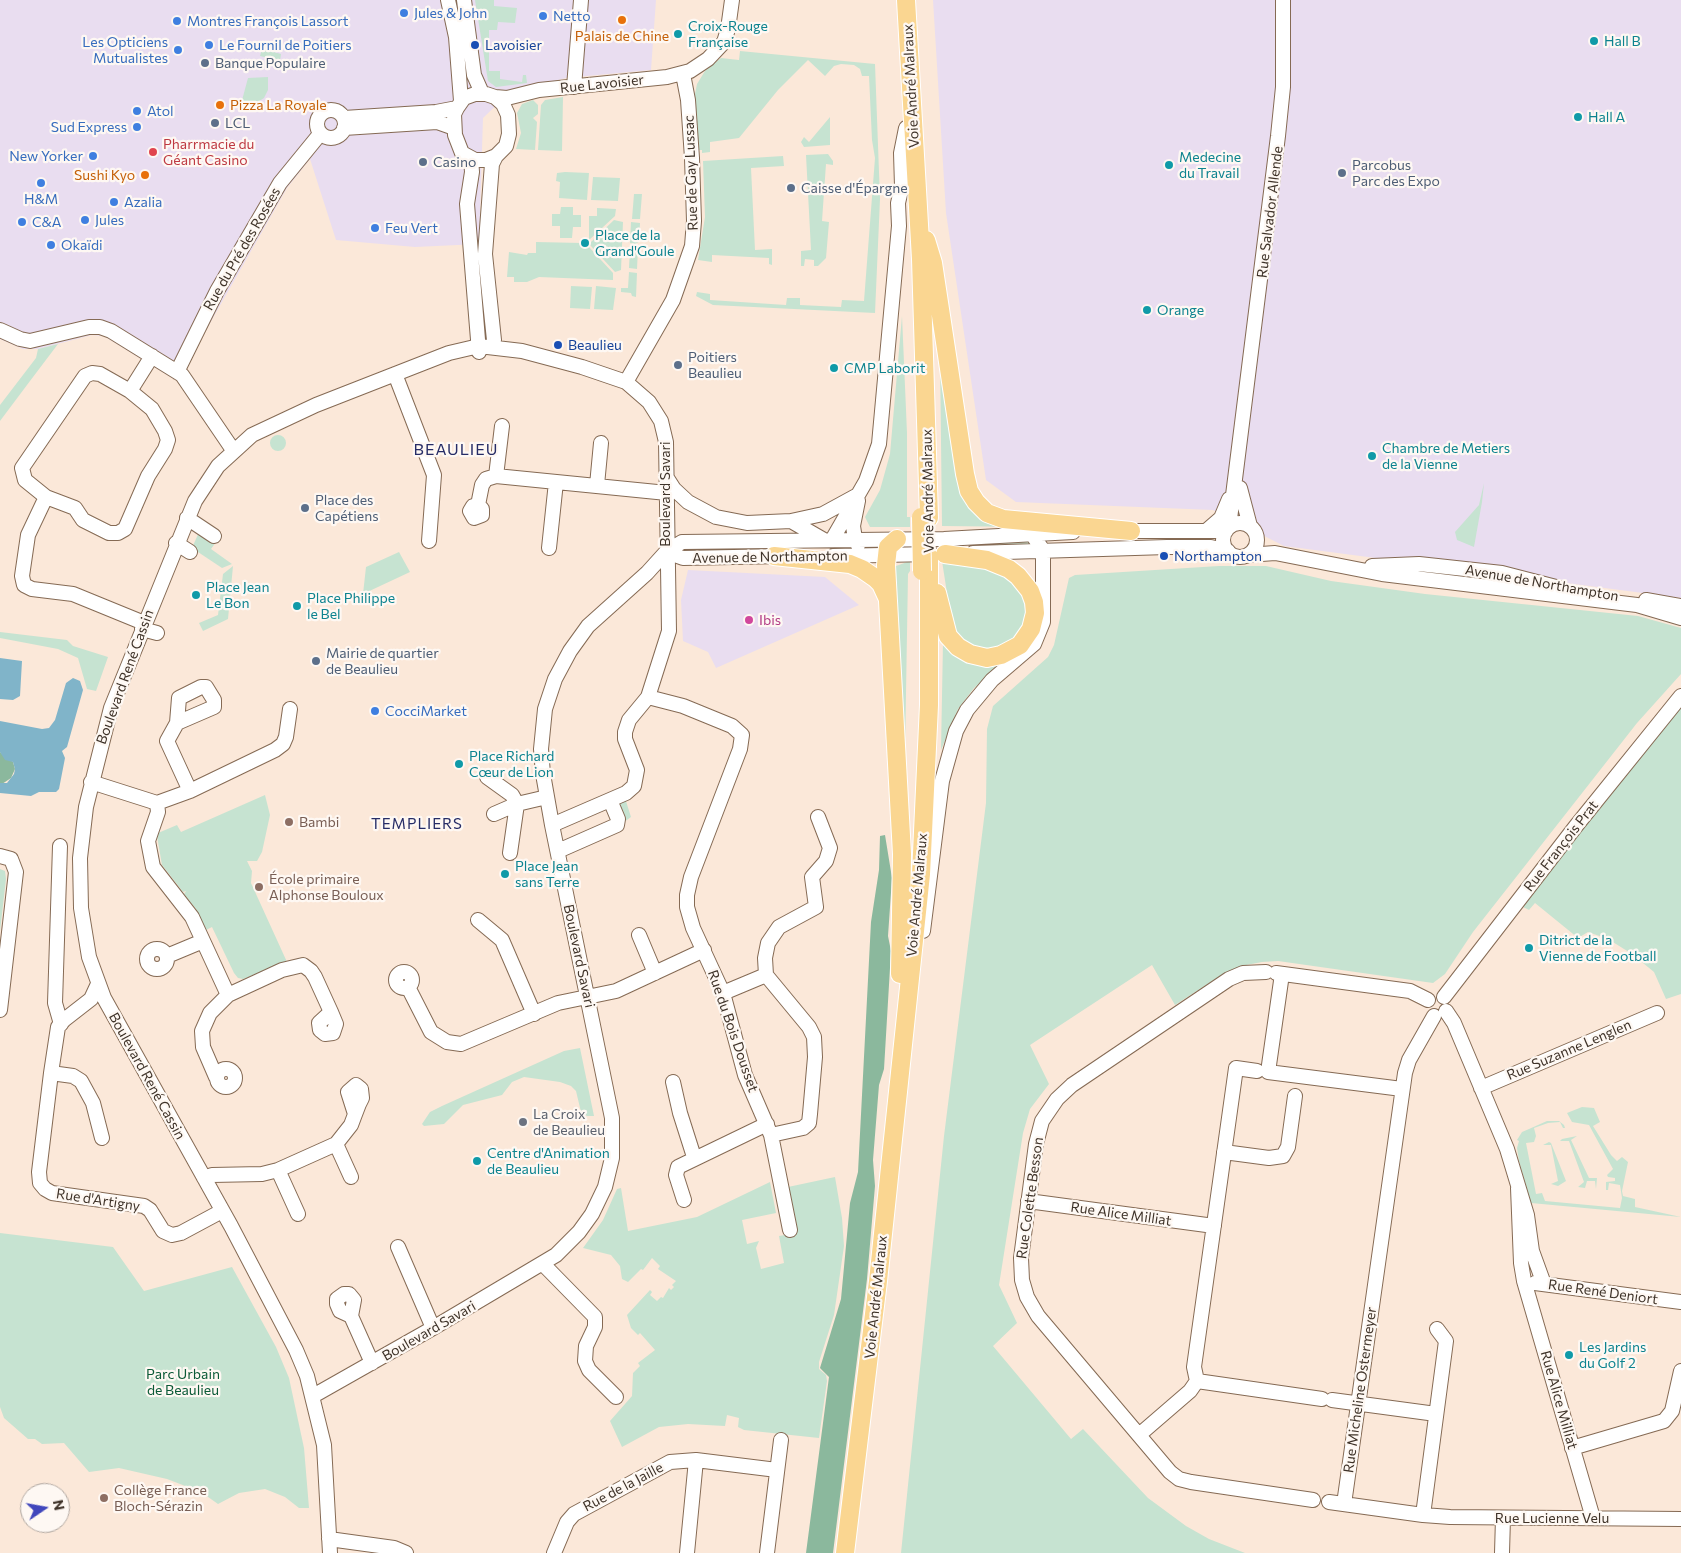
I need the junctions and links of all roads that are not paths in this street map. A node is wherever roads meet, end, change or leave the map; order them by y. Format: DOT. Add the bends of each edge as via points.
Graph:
graph roads {
  1 [pos="448,0"];
  2 [pos="464,0"];
  3 [pos="582,0"];
  4 [pos="732,0"];
  5 [pos="898,0"];
  6 [pos="906,0"];
  7 [pos="1283,0"];
  8 [pos="683,74"];
  9 [pos="574,87"];
  10 [pos="489,95"];
  11 [pos="521,96"];
  12 [pos="459,104"];
  13 [pos="509,119"];
  14 [pos="344,123"];
  15 [pos="454,128"];
  16 [pos="906,128"];
  17 [pos="320,134"];
  18 [pos="496,156"];
  19 [pos="471,158"];
  20 [pos="920,229"];
  21 [pos="0,330"];
  22 [pos="485,347"];
  23 [pos="152,356"];
  24 [pos="177,372"];
  25 [pos="395,374"];
  26 [pos="626,382"];
  27 [pos="130,391"];
  28 [pos="1243,422"];
  29 [pos="502,426"];
  30 [pos="601,443"];
  31 [pos="233,450"];
  32 [pos="496,476"];
  33 [pos="667,478"];
  34 [pos="556,482"];
  35 [pos="597,485"];
  36 [pos="861,492"];
  37 [pos="667,493"];
  38 [pos="46,497"];
  39 [pos="478,505"];
  40 [pos="187,518"];
  41 [pos="925,518"];
  42 [pos="791,521"];
  43 [pos="1228,529"];
  44 [pos="1253,530"];
  45 [pos="1131,531"];
  46 [pos="1206,531"];
  47 [pos="1031,533"];
  48 [pos="214,536"];
  49 [pos="855,539"];
  50 [pos="897,539"];
  51 [pos="828,540"];
  52 [pos="429,541"];
  53 [pos="176,543"];
  54 [pos="549,548"];
  55 [pos="1043,550"];
  56 [pos="1228,551"];
  57 [pos="190,552"];
  58 [pos="666,552"];
  59 [pos="1248,554"];
  60 [pos="864,555"];
  61 [pos="886,555"];
  62 [pos="774,556"];
  63 [pos="1298,557"];
  64 [pos="932,565"];
  65 [pos="1343,567"];
  66 [pos="1480,578"];
  67 [pos="888,600"];
  68 [pos="1681,606"];
  69 [pos="1681,618"];
  70 [pos="143,626"];
  71 [pos="156,633"];
  72 [pos="1681,696"];
  73 [pos="648,697"];
  74 [pos="290,709"];
  75 [pos="177,723"];
  76 [pos="487,777"];
  77 [pos="91,782"];
  78 [pos="190,791"];
  79 [pos="547,797"];
  80 [pos="610,800"];
  81 [pos="157,803"];
  82 [pos="517,804"];
  83 [pos="494,814"];
  84 [pos="818,818"];
  85 [pos="552,825"];
  86 [pos="60,846"];
  87 [pos="558,851"];
  88 [pos="510,853"];
  89 [pos="0,856"];
  90 [pos="478,920"];
  91 [pos="639,935"];
  92 [pos="203,941"];
  93 [pos="704,950"];
  94 [pos="167,956"];
  95 [pos="655,973"];
  96 [pos="1275,973"];
  97 [pos="766,975"];
  98 [pos="98,984"];
  99 [pos="408,987"];
  100 [pos="723,993"];
  101 [pos="228,995"];
  102 [pos="588,997"];
  103 [pos="1444,997"];
  104 [pos="1428,1000"];
  105 [pos="0,1010"];
  106 [pos="111,1011"];
  107 [pos="331,1012"];
  108 [pos="1657,1013"];
  109 [pos="72,1014"];
  110 [pos="534,1014"];
  111 [pos="1440,1014"];
  112 [pos="61,1024"];
  113 [pos="1263,1071"];
  114 [pos="51,1073"];
  115 [pos="216,1077"];
  116 [pos="898,1078"];
  117 [pos="673,1082"];
  118 [pos="1296,1087"];
  119 [pos="1481,1088"];
  120 [pos="1402,1089"];
  121 [pos="355,1114"];
  122 [pos="769,1130"];
  123 [pos="102,1138"];
  124 [pos="336,1144"];
  125 [pos="1224,1152"];
  126 [pos="694,1157"];
  127 [pos="278,1170"];
  128 [pos="351,1177"];
  129 [pos="204,1178"];
  130 [pos="1518,1188"];
  131 [pos="684,1200"];
  132 [pos="1028,1201"];
  133 [pos="222,1211"];
  134 [pos="298,1214"];
  135 [pos="1214,1226"];
  136 [pos="790,1230"];
  137 [pos="398,1247"];
  138 [pos="543,1264"];
  139 [pos="1524,1281"];
  140 [pos="1544,1284"];
  141 [pos="1681,1302"];
  142 [pos="351,1316"];
  143 [pos="434,1328"];
  144 [pos="1437,1329"];
  145 [pos="372,1363"];
  146 [pos="1681,1371"];
  147 [pos="1197,1381"];
  148 [pos="313,1396"];
  149 [pos="616,1397"];
  150 [pos="1358,1404"];
  151 [pos="1436,1414"];
  152 [pos="1139,1435"];
  153 [pos="780,1440"];
  154 [pos="1572,1448"];
  155 [pos="696,1460"];
  156 [pos="777,1470"];
  157 [pos="1313,1500"];
  158 [pos="1329,1502"];
  159 [pos="1344,1504"];
  160 [pos="1423,1515"];
  161 [pos="1503,1518"];
  162 [pos="1593,1518"];
  163 [pos="1681,1519"];
  164 [pos="329,1539"];
  165 [pos="330,1553"];
  166 [pos="406,1553"];
  167 [pos="554,1553"];
  168 [pos="687,1553"];
  169 [pos="767,1553"];
  170 [pos="845,1553"];
  171 [pos="1502,1553"];
  1 -- 12 [label="street" via="456,37"];
  2 -- 10 [label="street" via="474,76"];
  3 -- 9 [label="street"];
  4 -- 8 [label="street" via="728,29 722,44 697,67"];
  5 -- 16 [label="main road, Voie André Malraux"];
  6 -- 20 [label="main road, Voie André Malraux"];
  7 -- 28 [label="street, Rue Salvador Allende" via="1282,98"];
  8 -- 9 [label="street, Rue Lavoisier"];
  8 -- 26 [label="street, Rue de Gay Lussac" via="692,158 692,246 673,300"];
  9 -- 11 [label="street, Rue Lavoisier" via="538,90"];
  10 -- 11 [label="street, Rue Lavoisier"];
  10 -- 12 [label="street" via="468,96"];
  10 -- 13 [label="street" via="505,107"];
  11 -- 13 [label="street"];
  12 -- 14 [label="street, Rue du Pré des Rosées" via="436,112"];
  12 -- 15 [label="street"];
  13 -- 18 [label="street" via="509,140"];
  14 -- 15 [label="street, Rue du Pré des Rosées" via="437,122"];
  14 -- 17 [label="street, Rue du Pré des Rosées" via="339,136 333,139"];
  14 -- 17 [label="street, Rue du Pré des Rosées" via="334,110 322,113 316,122"];
  15 -- 19 [label="street" via="459,149"];
  16 -- 36 [label="street" via="902,145 899,226 879,444"];
  16 -- 41 [label="main road, Voie André Malraux"];
  17 -- 24 [label="street, Rue du Pré des Rosées" via="276,190 217,291"];
  18 -- 19 [label="street" via="480,160"];
  18 -- 22 [label="street" via="492,164 485,254"];
  19 -- 22 [label="street" via="467,204"];
  20 -- 41 [label="main road, Voie André Malraux"];
  20 -- 45 [label="main road" via="933,262 965,474 976,502 987,512 1003,519"];
  21 -- 23 [label="street" via="30,341 89,327 100,328 111,331"];
  22 -- 25 [label="street, Boulevard René Cassin" via="466,347"];
  22 -- 26 [label="street, Boulevard Savari" via="545,352"];
  23 -- 24 [label="street"];
  23 -- 27 [label="street"];
  24 -- 31 [label="street" via="185,378"];
  25 -- 31 [label="street, Boulevard René Cassin" via="267,426"];
  25 -- 52 [label="street" via="434,475"];
  26 -- 33 [label="street, Boulevard Savari" via="649,402 661,421 666,442"];
  27 -- 38 [label="street" via="100,374 92,373 82,378 22,466 25,480"];
  27 -- 38 [label="street" via="152,408 168,440 123,531 112,534 89,525 75,508"];
  28 -- 43 [label="street, Rue Salvador Allende"];
  28 -- 44 [label="street, Rue Salvador Allende" via="1240,491"];
  28 -- 46 [label="street, Rue Salvador Allende" via="1227,508"];
  29 -- 32 [label="street"];
  30 -- 35 [label="street"];
  31 -- 40 [label="street, Boulevard René Cassin" via="205,485"];
  32 -- 34 [label="street"];
  32 -- 39 [label="street" via="483,482"];
  33 -- 37 [label="street, Boulevard Savari"];
  33 -- 42 [label="street" via="688,502 716,517 747,523"];
  34 -- 35 [label="street"];
  34 -- 54 [label="street"];
  35 -- 37 [label="street"];
  36 -- 42 [label="street" via="836,508"];
  36 -- 49 [label="street" via="854,515"];
  36 -- 51 [label="street"];
  37 -- 58 [label="street, Boulevard Savari"];
  38 -- 70 [label="street" via="28,535 22,576 24,585 73,594"];
  40 -- 48 [label="street"];
  40 -- 53 [label="street, Boulevard René Cassin"];
  41 -- 64 [label="main road, Voie André Malraux, bridge"];
  42 -- 51 [label="street"];
  43 -- 44 [label="street" via="1241,523"];
  43 -- 46 [label="street, Avenue de Northampton"];
  43 -- 56 [label="street" via="1224,542"];
  44 -- 59 [label="street" via="1256,546"];
  44 -- 63 [label="street, Avenue de Northampton" via="1274,546"];
  45 -- 46 [label="street, Avenue de Northampton"];
  45 -- 47 [label="street, Avenue de Northampton"];
  47 -- 50 [label="street, Avenue de Northampton"];
  47 -- 55 [label="street"];
  49 -- 50 [label="street, Avenue de Northampton"];
  49 -- 51 [label="street, Avenue de Northampton"];
  49 -- 60 [label="street"];
  50 -- 61 [label="main road" via="888,547"];
  51 -- 58 [label="street, Avenue de Northampton" via="682,542"];
  53 -- 57 [label="street"];
  53 -- 70 [label="street, Boulevard René Cassin"];
  55 -- 56 [label="street, Avenue de Northampton" via="1199,546"];
  55 -- 64 [label="street, Avenue de Northampton"];
  55 -- 116 [label="street" via="1045,613 1040,633 1030,648 977,697 956,731 945,762 917,982"];
  56 -- 59 [label="street" via="1238,556"];
  58 -- 62 [label="street, Avenue de Northampton" via="683,558"];
  58 -- 73 [label="street" via="669,636"];
  58 -- 79 [label="street, Boulevard Savari" via="588,626 562,664 548,698 542,734"];
  59 -- 63 [label="street, Avenue de Northampton"];
  60 -- 61 [label="street, Avenue de Northampton"];
  60 -- 62 [label="street, Avenue de Northampton"];
  61 -- 64 [label="street, Avenue de Northampton"];
  61 -- 67 [label="main road"];
  62 -- 67 [label="main road" via="856,566 881,584"];
  63 -- 65 [label="street, Avenue de Northampton"];
  64 -- 64 [label="main road" via="987,560 1009,569 1030,591 1035,613 1025,639 1010,652 994,657 979,657 958,647 944,626"];
  64 -- 116 [label="main road, Voie André Malraux" via="909,981"];
  65 -- 66 [label="street, Avenue de Northampton" via="1382,574"];
  65 -- 66 [label="street, Avenue de Northampton" via="1412,564"];
  66 -- 68 [label="street, Avenue de Northampton" via="1530,579 1569,590"];
  66 -- 69 [label="street, Avenue de Northampton" via="1637,605"];
  67 -- 116 [label="main road" via="902,854"];
  70 -- 71 [label="street"];
  70 -- 77 [label="street, Boulevard René Cassin" via="111,708"];
  72 -- 103 [label="street, Rue François Prat"];
  73 -- 80 [label="street" via="625,732 637,770 637,781 630,790"];
  73 -- 93 [label="street, Rue du Bois Dousset" via="683,706 732,726 742,735 740,749 688,890 688,914"];
  74 -- 78 [label="street" via="286,736 280,747"];
  75 -- 78 [label="street" via="169,734 168,744"];
  76 -- 82 [label="street" via="512,795"];
  77 -- 81 [label="street"];
  77 -- 98 [label="street, Boulevard René Cassin" via="81,836 80,892 86,940"];
  78 -- 81 [label="street"];
  79 -- 82 [label="street"];
  79 -- 85 [label="street, Boulevard Savari"];
  80 -- 85 [label="street"];
  80 -- 87 [label="street" via="618,819 617,825"];
  81 -- 92 [label="street" via="158,812 148,841 150,859 161,879 192,917"];
  82 -- 83 [label="street"];
  82 -- 88 [label="street"];
  84 -- 97 [label="street" via="830,848 827,859 812,877 816,907 782,924 773,934 765,954"];
  85 -- 87 [label="street, Boulevard Savari"];
  86 -- 112 [label="street, Rue d'Artigny" via="55,1003"];
  87 -- 102 [label="street, Boulevard Savari"];
  89 -- 105 [label="street" via="11,859 16,872"];
  90 -- 110 [label="street" via="502,940"];
  91 -- 95 [label="street"];
  92 -- 94 [label="street"];
  92 -- 101 [label="street"];
  93 -- 95 [label="street"];
  93 -- 100 [label="street, Rue du Bois Dousset"];
  95 -- 102 [label="street" via="616,991"];
  96 -- 104 [label="street, Rue Colette Besson" via="1410,991"];
  96 -- 113 [label="street"];
  96 -- 132 [label="street, Rue Colette Besson" via="1243,973 1229,979 1057,1098 1042,1122"];
  97 -- 100 [label="street"];
  97 -- 122 [label="street" via="809,1027 815,1047 809,1123 804,1128"];
  98 -- 106 [label="street, Boulevard René Cassin"];
  98 -- 109 [label="street" via="92,997"];
  99 -- 110 [label="street" via="430,1032 454,1044 470,1042"];
  100 -- 122 [label="street, Rue du Bois Dousset" via="745,1075"];
  101 -- 107 [label="street" via="282,970 303,965 311,971"];
  101 -- 115 [label="street" via="214,1008 202,1031 202,1046"];
  102 -- 110 [label="street" via="558,1003"];
  102 -- 138 [label="street, Boulevard Savari" via="612,1118 610,1171 600,1200 579,1232"];
  103 -- 104 [label="street" via="1434,995"];
  103 -- 111 [label="street" via="1448,1006"];
  104 -- 111 [label="street" via="1427,1010"];
  106 -- 109 [label="street" via="95,1008"];
  106 -- 129 [label="street, Boulevard René Cassin"];
  108 -- 119 [label="street, Rue Suzanne Lenglen"];
  109 -- 112 [label="street"];
  111 -- 119 [label="street" via="1454,1023"];
  111 -- 120 [label="street, Rue Micheline Ostermeyer" via="1407,1066"];
  112 -- 114 [label="street, Rue d'Artigny"];
  113 -- 118 [label="street"];
  113 -- 125 [label="street" via="1236,1068"];
  114 -- 123 [label="street" via="73,1076 81,1081 93,1104"];
  114 -- 133 [label="street, Rue d'Artigny" via="38,1172 40,1183 46,1190 54,1194 144,1206 163,1231 172,1234 181,1234"];
  116 -- 170 [label="main road, Voie André Malraux" via="878,1281"];
  117 -- 126 [label="street"];
  118 -- 120 [label="street"];
  118 -- 125 [label="street" via="1288,1147 1283,1156 1269,1158"];
  119 -- 130 [label="street" via="1507,1149"];
  120 -- 150 [label="street, Rue Micheline Ostermeyer"];
  121 -- 124 [label="street"];
  122 -- 126 [label="street"];
  122 -- 136 [label="street, Rue du Bois Dousset"];
  124 -- 127 [label="street"];
  124 -- 128 [label="street"];
  125 -- 135 [label="street"];
  126 -- 131 [label="street" via="676,1169"];
  127 -- 129 [label="street"];
  127 -- 134 [label="street"];
  129 -- 133 [label="street, Boulevard René Cassin"];
  130 -- 139 [label="street"];
  130 -- 140 [label="street" via="1527,1215 1532,1250"];
  132 -- 135 [label="street, Rue Alice Milliat"];
  132 -- 152 [label="street, Rue Colette Besson" via="1020,1258 1027,1297 1038,1316"];
  133 -- 148 [label="street, Boulevard René Cassin" via="296,1350"];
  135 -- 147 [label="street" via="1194,1367"];
  137 -- 143 [label="street"];
  138 -- 143 [label="street, Boulevard Savari"];
  138 -- 149 [label="street" via="595,1317 585,1361 589,1370"];
  139 -- 140 [label="street, Rue René Deniort"];
  139 -- 154 [label="street, Rue Alice Milliat"];
  140 -- 141 [label="street, Rue René Deniort"];
  142 -- 145 [label="street"];
  143 -- 145 [label="street, Boulevard Savari"];
  144 -- 151 [label="street" via="1446,1340"];
  145 -- 148 [label="street, Boulevard Savari"];
  146 -- 154 [label="street" via="1672,1411 1664,1421"];
  147 -- 150 [label="street"];
  147 -- 152 [label="street" via="1190,1391"];
  148 -- 164 [label="street, Boulevard René Cassin" via="324,1445"];
  150 -- 151 [label="street"];
  150 -- 159 [label="street, Rue Micheline Ostermeyer"];
  151 -- 160 [label="street"];
  152 -- 157 [label="street, Rue Colette Besson" via="1179,1479"];
  153 -- 156 [label="street"];
  154 -- 162 [label="street, Rue Alice Milliat"];
  155 -- 156 [label="street, Rue de la Jaille"];
  155 -- 167 [label="street, Rue de la Jaille" via="677,1460 662,1465 574,1514 567,1522"];
  155 -- 168 [label="street"];
  156 -- 169 [label="street"];
  158 -- 159 [label="street"];
  159 -- 160 [label="street"];
  160 -- 161 [label="street, Rue Lucienne Velu"];
  161 -- 162 [label="street, Rue Lucienne Velu"];
  161 -- 171 [label="street"];
  162 -- 163 [label="street, Rue Lucienne Velu"];
  164 -- 165 [label="street, Boulevard René Cassin"];
  164 -- 166 [label="street" via="394,1548"];
}
